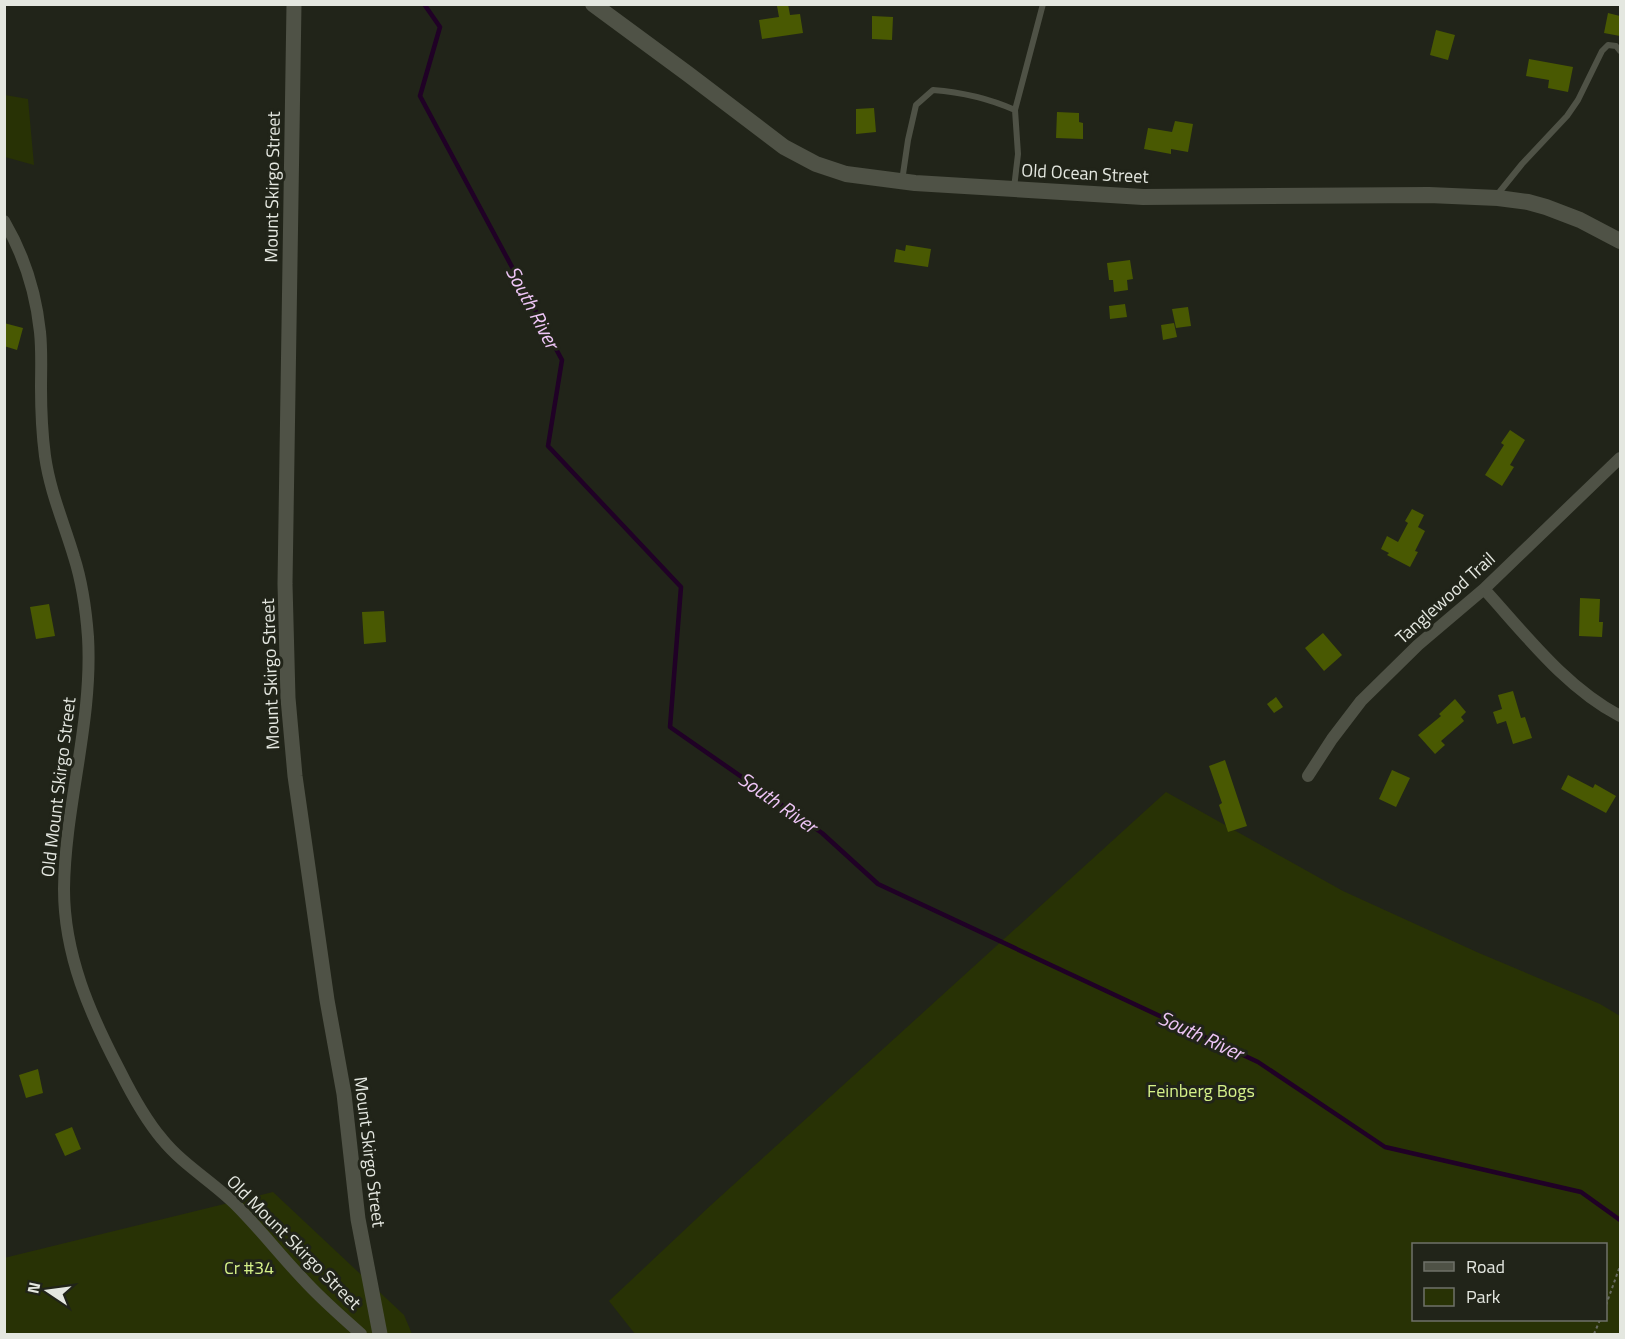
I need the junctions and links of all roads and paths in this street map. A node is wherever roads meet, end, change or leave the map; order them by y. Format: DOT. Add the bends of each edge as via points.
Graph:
graph roads {
  1 [pos="294,4"];
  2 [pos="593,4"];
  3 [pos="1043,4"];
  4 [pos="1620,51"];
  5 [pos="1015,110"];
  6 [pos="902,182"];
  7 [pos="1014,189"];
  8 [pos="1495,198"];
  9 [pos="4,221"];
  10 [pos="1620,241"];
  11 [pos="1620,458"];
  12 [pos="1484,589"];
  13 [pos="1620,716"];
  14 [pos="1308,776"];
  15 [pos="1620,1266"];
  16 [pos="1607,1300"];
  17 [pos="1600,1321"];
  18 [pos="361,1335"];
  19 [pos="380,1335"];
  20 [pos="1594,1335"];
  1 -- 19 [label="street, Mount Skirgo Street" via="285,585 289,708 295,776 344,1094 358,1219"];
  2 -- 6 [label="main road, Old Ocean Street" via="802,158 846,174"];
  3 -- 5 [label="lane"];
  4 -- 8 [label="lane" via="1608,45 1602,51 1567,116"];
  5 -- 6 [label="lane" via="975,97 933,90 916,105"];
  5 -- 7 [label="lane" via="1018,154"];
  6 -- 7 [label="main road, Old Ocean Street"];
  7 -- 8 [label="main road, Old Ocean Street" via="1143,197"];
  8 -- 10 [label="main road, Old Ocean Street" via="1546,207"];
  9 -- 18 [label="street, Old Mount Skirgo Street" via="21,253 36,305 47,470 75,560 86,617 87,700 67,834 64,894 70,946 81,989 128,1087 163,1141 234,1203 305,1282"];
  11 -- 12 [label="street, Tanglewood Trail"];
  12 -- 13 [label="street" via="1580,690"];
  12 -- 14 [label="street, Tanglewood Trail" via="1418,645 1361,701"];
  15 -- 16 [label="path"];
  17 -- 20 [label="path"];
}
